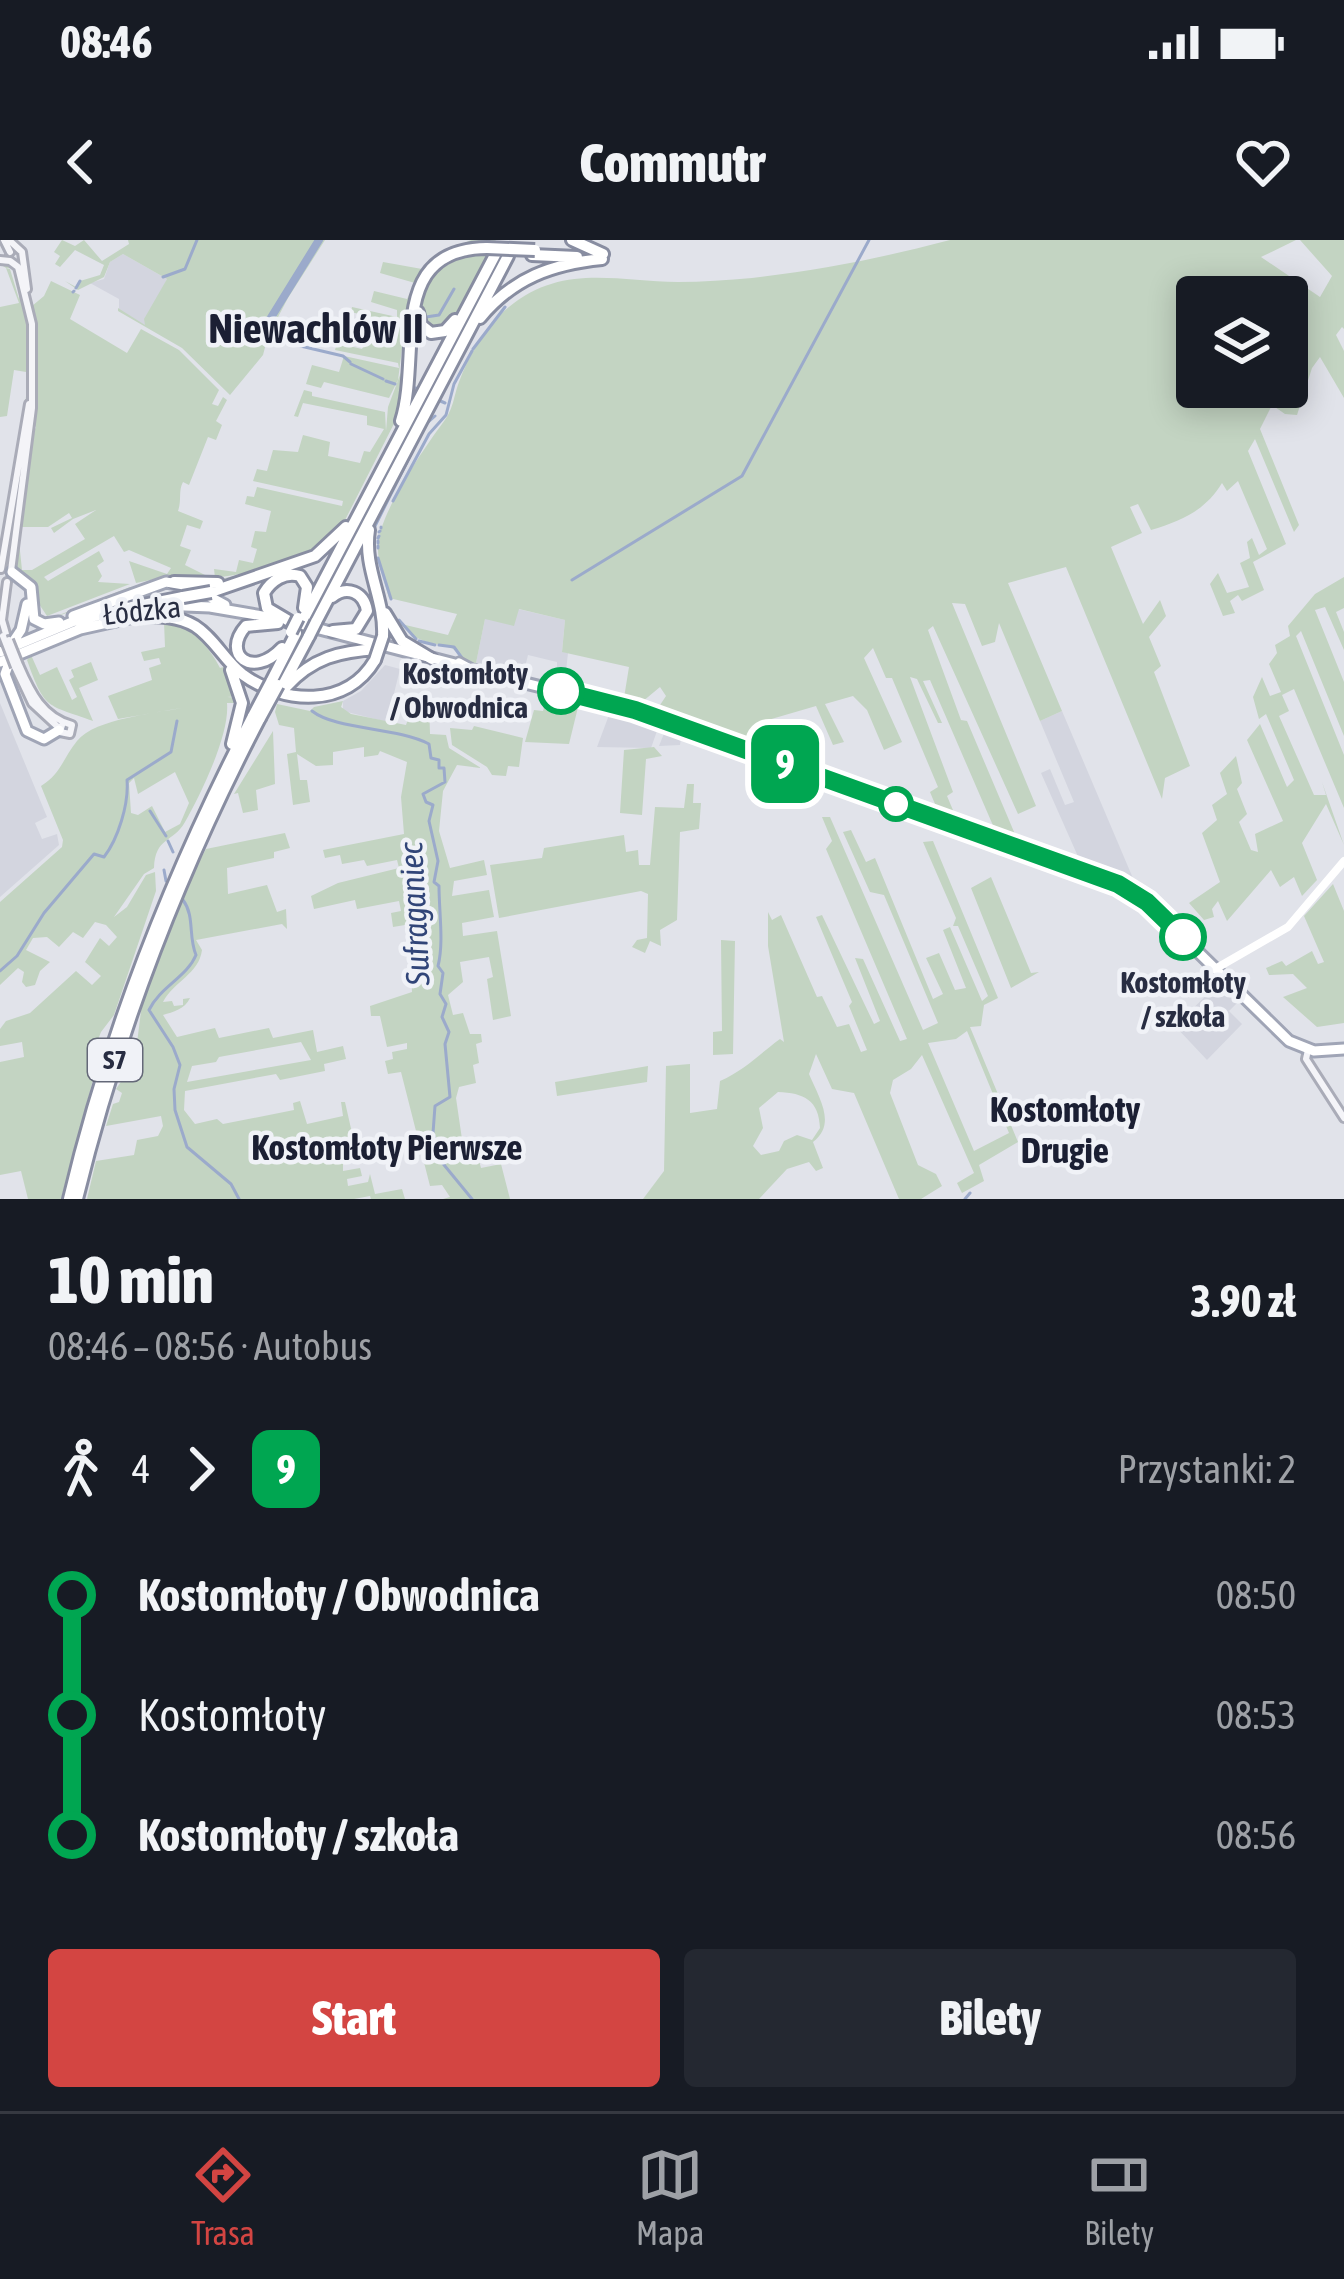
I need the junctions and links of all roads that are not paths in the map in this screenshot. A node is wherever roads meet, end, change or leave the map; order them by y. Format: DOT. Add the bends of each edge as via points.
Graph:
graph roads {
  1 [pos="6,240"];
  2 [pos="572,240"];
  3 [pos="502,247"];
  4 [pos="13,256"];
  5 [pos="603,256"];
  6 [pos="0,259"];
  7 [pos="455,320"];
  8 [pos="462,345"];
  9 [pos="400,424"];
  10 [pos="378,504"];
  11 [pos="346,526"];
  12 [pos="280,570"];
  13 [pos="5,574"];
  14 [pos="377,595"];
  15 [pos="187,599"];
  16 [pos="123,609"];
  17 [pos="322,609"];
  18 [pos="242,610"];
  19 [pos="28,612"];
  20 [pos="140,616"];
  21 [pos="58,622"];
  22 [pos="304,625"];
  23 [pos="3,645"];
  24 [pos="378,648"];
  25 [pos="282,649"];
  26 [pos="220,652"];
  27 [pos="432,659"];
  28 [pos="18,662"];
  29 [pos="461,667"];
  30 [pos="0,674"];
  31 [pos="276,684"];
  32 [pos="11,693"];
  33 [pos="254,717"];
  34 [pos="61,729"];
  35 [pos="1344,861"];
  36 [pos="1215,969"];
  37 [pos="132,988"];
  38 [pos="1344,1049"];
  39 [pos="1308,1050"];
  40 [pos="1344,1118"];
  41 [pos="73,1199"];
  1 -- 4 [label="street"];
  2 -- 5 [label="highway"];
  3 -- 5 [label="highway, bridge"];
  3 -- 7 [label="highway"];
  3 -- 7 [label="highway" via="446,261 422,291 418,319 425,330 441,333"];
  3 -- 8 [label="highway"];
  3 -- 9 [label="highway" via="444,257 419,286"];
  3 -- 22 [label="highway, S7"];
  4 -- 6 [label="street"];
  4 -- 13 [label="street" via="28,301 32,412"];
  5 -- 8 [label="highway" via="534,274 493,304"];
  7 -- 9 [label="highway"];
  8 -- 10 [label="highway"];
  9 -- 11 [label="highway"];
  10 -- 14 [label="highway" via="367,548"];
  10 -- 17 [label="highway"];
  11 -- 12 [label="highway" via="326,548"];
  11 -- 22 [label="highway"];
  12 -- 15 [label="highway"];
  12 -- 15 [label="highway, bridge"];
  13 -- 19 [label="main road" via="23,583"];
  13 -- 23 [label="street"];
  14 -- 24 [label="highway"];
  14 -- 27 [label="highway" via="397,634"];
  15 -- 16 [label="highway"];
  15 -- 18 [label="main road, Łódzka"];
  15 -- 18 [label="main road"];
  15 -- 20 [label="highway"];
  15 -- 21 [label="main road" via="151,585"];
  15 -- 22 [label="main road, Łódzka"];
  15 -- 23 [label="main road, Łódzka"];
  15 -- 26 [label="highway"];
  16 -- 23 [label="main road, Łódzka"];
  17 -- 22 [label="highway"];
  17 -- 22 [label="highway" via="344,591 366,604 362,625 351,631"];
  18 -- 22 [label="main road, Łódzka"];
  19 -- 21 [label="main road" via="41,624"];
  19 -- 23 [label="main road"];
  20 -- 28 [label="main road" via="80,629"];
  21 -- 23 [label="main road"];
  22 -- 24 [label="main road"];
  22 -- 25 [label="highway"];
  22 -- 25 [label="highway" via="248,625 239,634 244,660 269,661"];
  22 -- 27 [label="main road"];
  22 -- 31 [label="highway, S7"];
  23 -- 28 [label="main road"];
  23 -- 28 [label="street, bridge"];
  24 -- 26 [label="highway" via="349,688 310,698 252,680"];
  24 -- 29 [label="main road"];
  24 -- 31 [label="highway" via="323,658"];
  25 -- 31 [label="highway"];
  26 -- 33 [label="highway"];
  27 -- 29 [label="main road"];
  28 -- 32 [label="main road" via="6,667"];
  28 -- 34 [label="street" via="32,703"];
  29 -- 36 [label="main road" via="672,723 1118,884"];
  30 -- 32 [label="main road"];
  31 -- 33 [label="highway, S7, bridge"];
  31 -- 33 [label="highway, bridge" via="275,702"];
  32 -- 34 [label="main road" via="31,735 45,739"];
  33 -- 37 [label="highway, S7" via="181,864"];
  33 -- 37 [label="highway" via="230,748 171,874"];
  33 -- 41 [label="highway, S7" via="134,1003"];
  35 -- 36 [label="main road" via="1288,927"];
  36 -- 39 [label="main road" via="1279,1034"];
  37 -- 41 [label="highway, S7"];
  38 -- 39 [label="main road"];
  39 -- 40 [label="street"];
}
